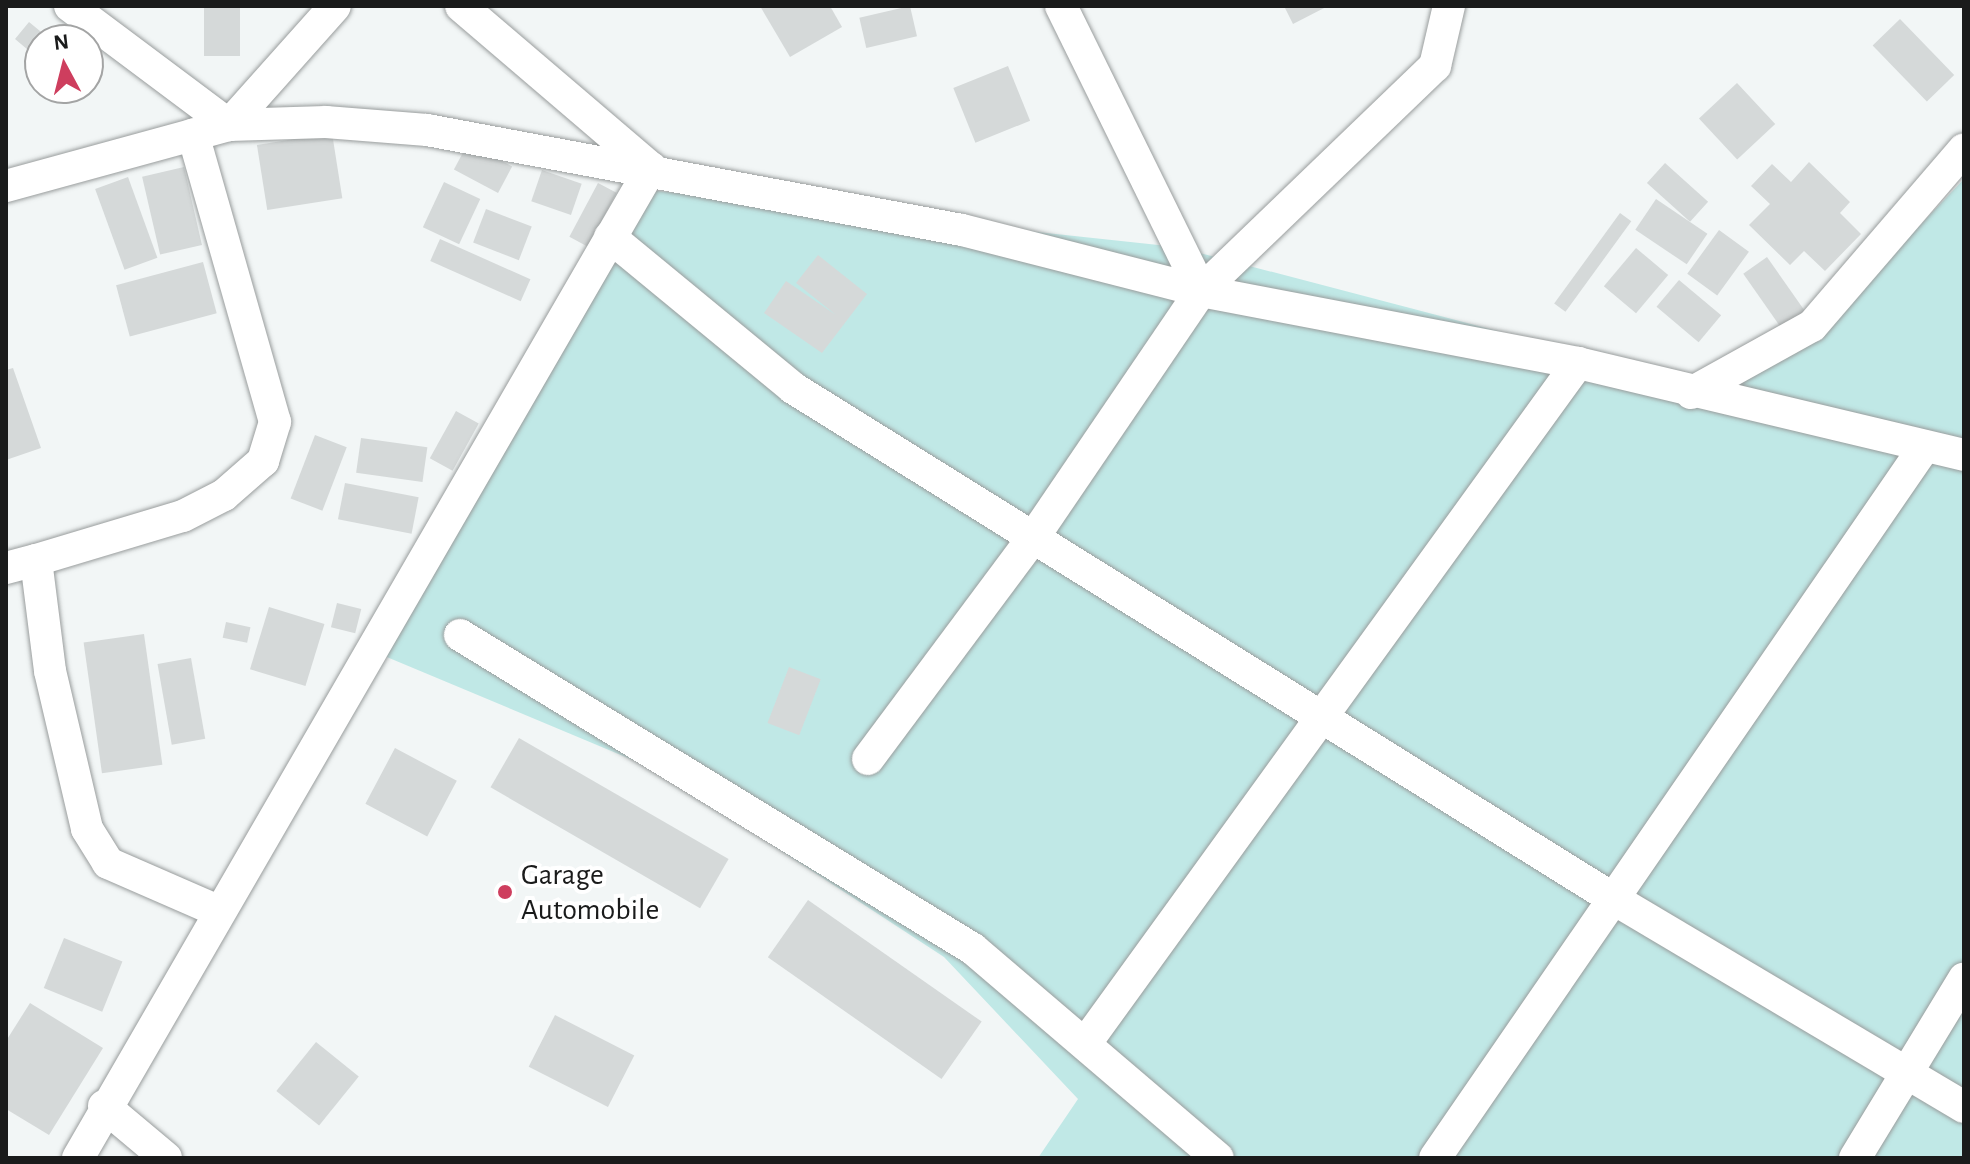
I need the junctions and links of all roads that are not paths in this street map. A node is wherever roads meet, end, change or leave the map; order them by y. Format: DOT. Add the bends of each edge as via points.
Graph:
graph roads {
  1 [pos="70,6"];
  2 [pos="335,6"];
  3 [pos="461,6"];
  4 [pos="1061,6"];
  5 [pos="1449,6"];
  6 [pos="229,125"];
  7 [pos="193,134"];
  8 [pos="1964,149"];
  9 [pos="651,168"];
  10 [pos="6,186"];
  11 [pos="610,237"];
  12 [pos="1201,291"];
  13 [pos="1578,363"];
  14 [pos="1691,393"];
  15 [pos="1925,446"];
  16 [pos="1964,455"];
  17 [pos="1033,538"];
  18 [pos="21,564"];
  19 [pos="460,635"];
  20 [pos="1326,719"];
  21 [pos="868,759"];
  22 [pos="1612,898"];
  23 [pos="218,911"];
  24 [pos="1964,979"];
  25 [pos="1085,1044"];
  26 [pos="1908,1074"];
  27 [pos="104,1106"];
  28 [pos="1964,1107"];
  29 [pos="78,1158"];
  30 [pos="166,1158"];
  31 [pos="1218,1158"];
  32 [pos="1435,1158"];
  33 [pos="1855,1158"];
  1 -- 6 [label="street"];
  2 -- 6 [label="street"];
  3 -- 9 [label="street"];
  4 -- 12 [label="street"];
  5 -- 12 [label="street" via="1435,66"];
  6 -- 7 [label="street"];
  6 -- 9 [label="street" via="326,122 427,130"];
  7 -- 10 [label="street"];
  7 -- 18 [label="street" via="275,422 263,461 224,495 183,516"];
  8 -- 14 [label="street" via="1812,326"];
  9 -- 11 [label="street"];
  9 -- 12 [label="street" via="962,230"];
  11 -- 17 [label="street" via="793,388"];
  11 -- 23 [label="street"];
  12 -- 13 [label="street"];
  12 -- 17 [label="street"];
  13 -- 14 [label="street"];
  13 -- 20 [label="street"];
  14 -- 15 [label="street"];
  15 -- 16 [label="street"];
  15 -- 22 [label="street"];
  17 -- 20 [label="street"];
  17 -- 21 [label="street"];
  18 -- 23 [label="street" via="87,829 108,863"];
  19 -- 25 [label="street" via="973,949"];
  20 -- 22 [label="street"];
  20 -- 25 [label="street"];
  22 -- 26 [label="street"];
  22 -- 32 [label="street"];
  23 -- 27 [label="street"];
  24 -- 26 [label="street"];
  25 -- 31 [label="street"];
  26 -- 28 [label="street"];
  26 -- 33 [label="street"];
  27 -- 29 [label="street"];
  27 -- 30 [label="street"];
}
